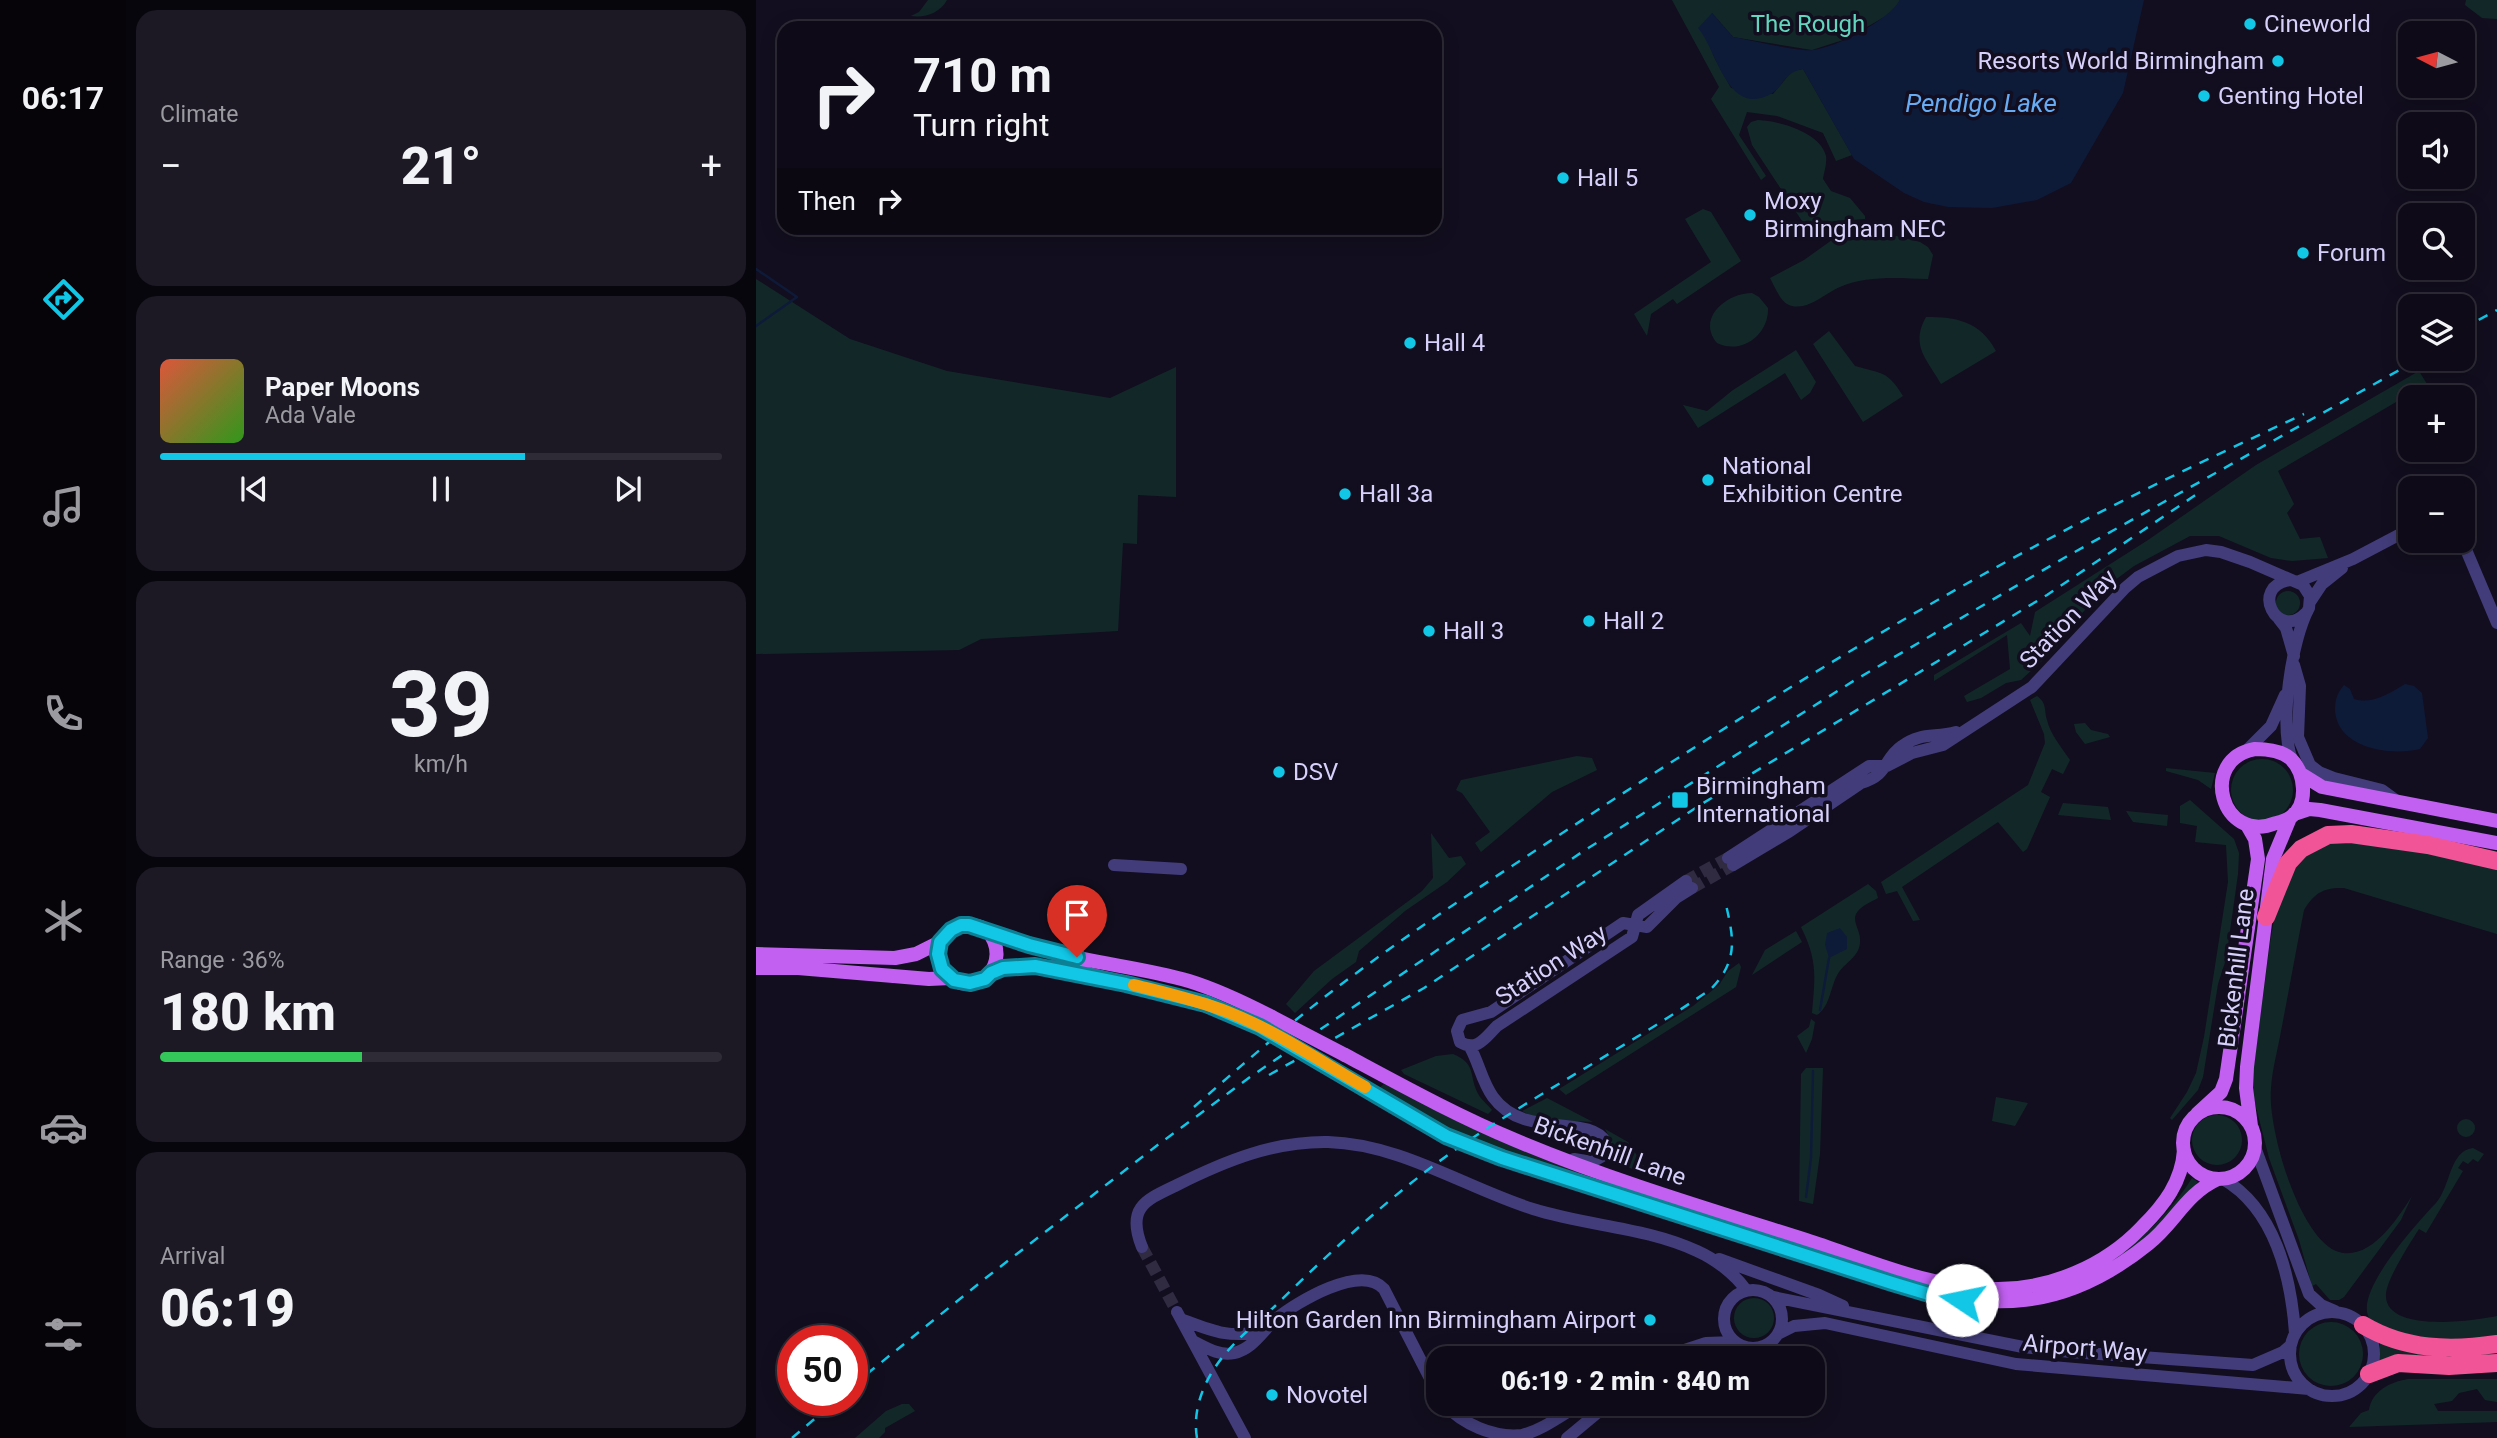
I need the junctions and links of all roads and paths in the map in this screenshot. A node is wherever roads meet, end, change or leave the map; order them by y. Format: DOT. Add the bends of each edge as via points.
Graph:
graph roads {
  1 [pos="2398,535"];
  2 [pos="2467,553"];
  3 [pos="2353,559"];
  4 [pos="2250,562"];
  5 [pos="2294,581"];
  6 [pos="2271,593"];
  7 [pos="2308,608"];
  8 [pos="2495,615"];
  9 [pos="2279,619"];
  10 [pos="2293,659"];
  11 [pos="2288,688"];
  12 [pos="2246,751"];
  13 [pos="2292,760"];
  14 [pos="2301,774"];
  15 [pos="2401,803"];
  16 [pos="2292,816"];
  17 [pos="2497,821"];
  18 [pos="2247,825"];
  19 [pos="2497,843"];
  20 [pos="2497,860"];
  21 [pos="1730,861"];
  22 [pos="1114,865"];
  23 [pos="1181,869"];
  24 [pos="1689,884"];
  25 [pos="2266,917"];
  26 [pos="1636,925"];
  27 [pos="987,930"];
  28 [pos="940,942"];
  29 [pos="756,954"];
  30 [pos="756,968"];
  31 [pos="988,976"];
  32 [pos="950,978"];
  33 [pos="1478,1017"];
  34 [pos="1485,1038"];
  35 [pos="1470,1047"];
  36 [pos="2197,1114"];
  37 [pos="2251,1126"];
  38 [pos="2255,1147"];
  39 [pos="2184,1150"];
  40 [pos="1549,1154"];
  41 [pos="2220,1179"];
  42 [pos="1142,1247"];
  43 [pos="1699,1252"];
  44 [pos="1746,1290"];
  45 [pos="1773,1297"];
  46 [pos="2335,1312"];
  47 [pos="1864,1316"];
  48 [pos="2363,1325"];
  49 [pos="1262,1332"];
  50 [pos="1779,1334"];
  51 [pos="2293,1339"];
  52 [pos="1194,1341"];
  53 [pos="1734,1342"];
  54 [pos="2497,1344"];
  55 [pos="1697,1346"];
  56 [pos="2497,1363"];
  57 [pos="1426,1371"];
  58 [pos="2369,1374"];
  59 [pos="2309,1389"];
  60 [pos="1455,1416"];
  61 [pos="1560,1416"];
  62 [pos="1594,1416"];
  63 [pos="1245,1438"];
  64 [pos="1567,1438"];
  1 -- 3 [label="street"];
  2 -- 8 [label="street"];
  3 -- 5 [label="street"];
  3 -- 7 [label="street" via="2322,584"];
  4 -- 5 [label="street, Station Way"];
  4 -- 6 [label="street"];
  4 -- 21 [label="street, Station Way" via="2221,552 2193,552 2138,578 2032,687 1943,745 1887,766 1874,779 1790,831"];
  5 -- 6 [label="street" via="2278,584"];
  5 -- 7 [label="street" via="2307,590"];
  6 -- 9 [label="street" via="2269,604"];
  7 -- 9 [label="street" via="2294,621"];
  7 -- 10 [label="street"];
  9 -- 10 [label="street" via="2286,628"];
  10 -- 11 [label="street"];
  10 -- 15 [label="street" via="2300,686 2298,737 2311,765 2334,778 2382,790"];
  11 -- 12 [label="street" via="2271,726"];
  11 -- 13 [label="street"];
  12 -- 13 [label="main road" via="2265,749"];
  12 -- 18 [label="main road" via="2228,765 2221,792 2229,811"];
  13 -- 14 [label="main road"];
  14 -- 15 [label="main road" via="2322,787"];
  14 -- 16 [label="main road" via="2303,793"];
  15 -- 17 [label="main road"];
  16 -- 18 [label="main road" via="2271,825"];
  16 -- 19 [label="main road" via="2320,810"];
  16 -- 25 [label="main road, Bickenhill Lane" via="2273,859"];
  18 -- 36 [label="main road, Bickenhill Lane" via="2258,859 2226,1079 2221,1092"];
  20 -- 25 [label="highway" via="2428,845 2328,835 2301,849 2288,863"];
  22 -- 23 [label="street"];
  24 -- 26 [label="street, Station Way" via="1638,915"];
  25 -- 37 [label="main road, Bickenhill Lane" via="2247,1067"];
  26 -- 33 [label="street, Station Way" via="1623,923"];
  26 -- 34 [label="street, Station Way" via="1632,937"];
  27 -- 28 [label="main road" via="961,925"];
  27 -- 31 [label="main road" via="997,948 997,962"];
  27 -- 40 [label="main road, Bickenhill Lane, bridge" via="1056,953 1187,981 1237,999 1468,1119"];
  28 -- 29 [label="main road" via="895,958"];
  28 -- 32 [label="main road" via="939,961"];
  30 -- 32 [label="main road"];
  31 -- 32 [label="main road" via="970,983"];
  31 -- 41 [label="main road, Bickenhill Lane, bridge" via="1014,966 1058,969 1176,995 1260,1027 1446,1136 1502,1158 1892,1283 1962,1300 2022,1302 2088,1282 2150,1243 2201,1187"];
  33 -- 34 [label="street" via="1486,1028"];
  33 -- 35 [label="street" via="1466,1017 1458,1026 1460,1042"];
  34 -- 35 [label="street"];
  35 -- 40 [label="street" via="1494,1098 1511,1113 1532,1122 1591,1129 1606,1142 1604,1155 1592,1162"];
  36 -- 37 [label="main road" via="2227,1108"];
  36 -- 39 [label="main road" via="2186,1130"];
  37 -- 38 [label="main road"];
  38 -- 41 [label="main road" via="2248,1165 2233,1177"];
  38 -- 46 [label="street" via="2309,1294"];
  39 -- 40 [label="main road, Bickenhill Lane" via="2183,1168 2162,1205 2113,1254 2068,1276 1996,1290 1928,1279 1634,1186"];
  39 -- 41 [label="main road" via="2200,1174"];
  41 -- 51 [label="street" via="2245,1194 2273,1237 2292,1299"];
  42 -- 43 [label="street" via="1136,1229 1145,1200 1215,1166 1278,1145 1329,1142 1379,1150 1533,1209 1658,1236"];
  43 -- 44 [label="street" via="1735,1276"];
  43 -- 47 [label="street"];
  44 -- 45 [label="street"];
  44 -- 53 [label="street" via="1725,1309 1723,1322"];
  45 -- 47 [label="street, Airport Way"];
  45 -- 50 [label="street" via="1783,1320"];
  46 -- 48 [label="street"];
  46 -- 51 [label="street" via="2305,1322"];
  47 -- 51 [label="street, Airport Way" via="2023,1347 2213,1363 2253,1365 2283,1352"];
  48 -- 54 [label="highway" via="2381,1336 2413,1345 2446,1349"];
  48 -- 58 [label="street" via="2374,1347"];
  49 -- 52 [label="street" via="1236,1353 1217,1353"];
  49 -- 52 [label="street" via="1219,1334 1179,1316"];
  49 -- 57 [label="street" via="1295,1307 1338,1285 1370,1280 1379,1284 1392,1305"];
  50 -- 53 [label="street" via="1760,1348"];
  50 -- 59 [label="street, Airport Way" via="1794,1326 1825,1323 2016,1364"];
  51 -- 59 [label="street" via="2291,1365"];
  52 -- 63 [label="street"];
  53 -- 55 [label="street"];
  56 -- 58 [label="highway" via="2398,1363"];
  58 -- 59 [label="street" via="2349,1392 2331,1396"];
  60 -- 61 [label="street" via="1482,1431 1517,1436"];
  62 -- 64 [label="street"];
}
